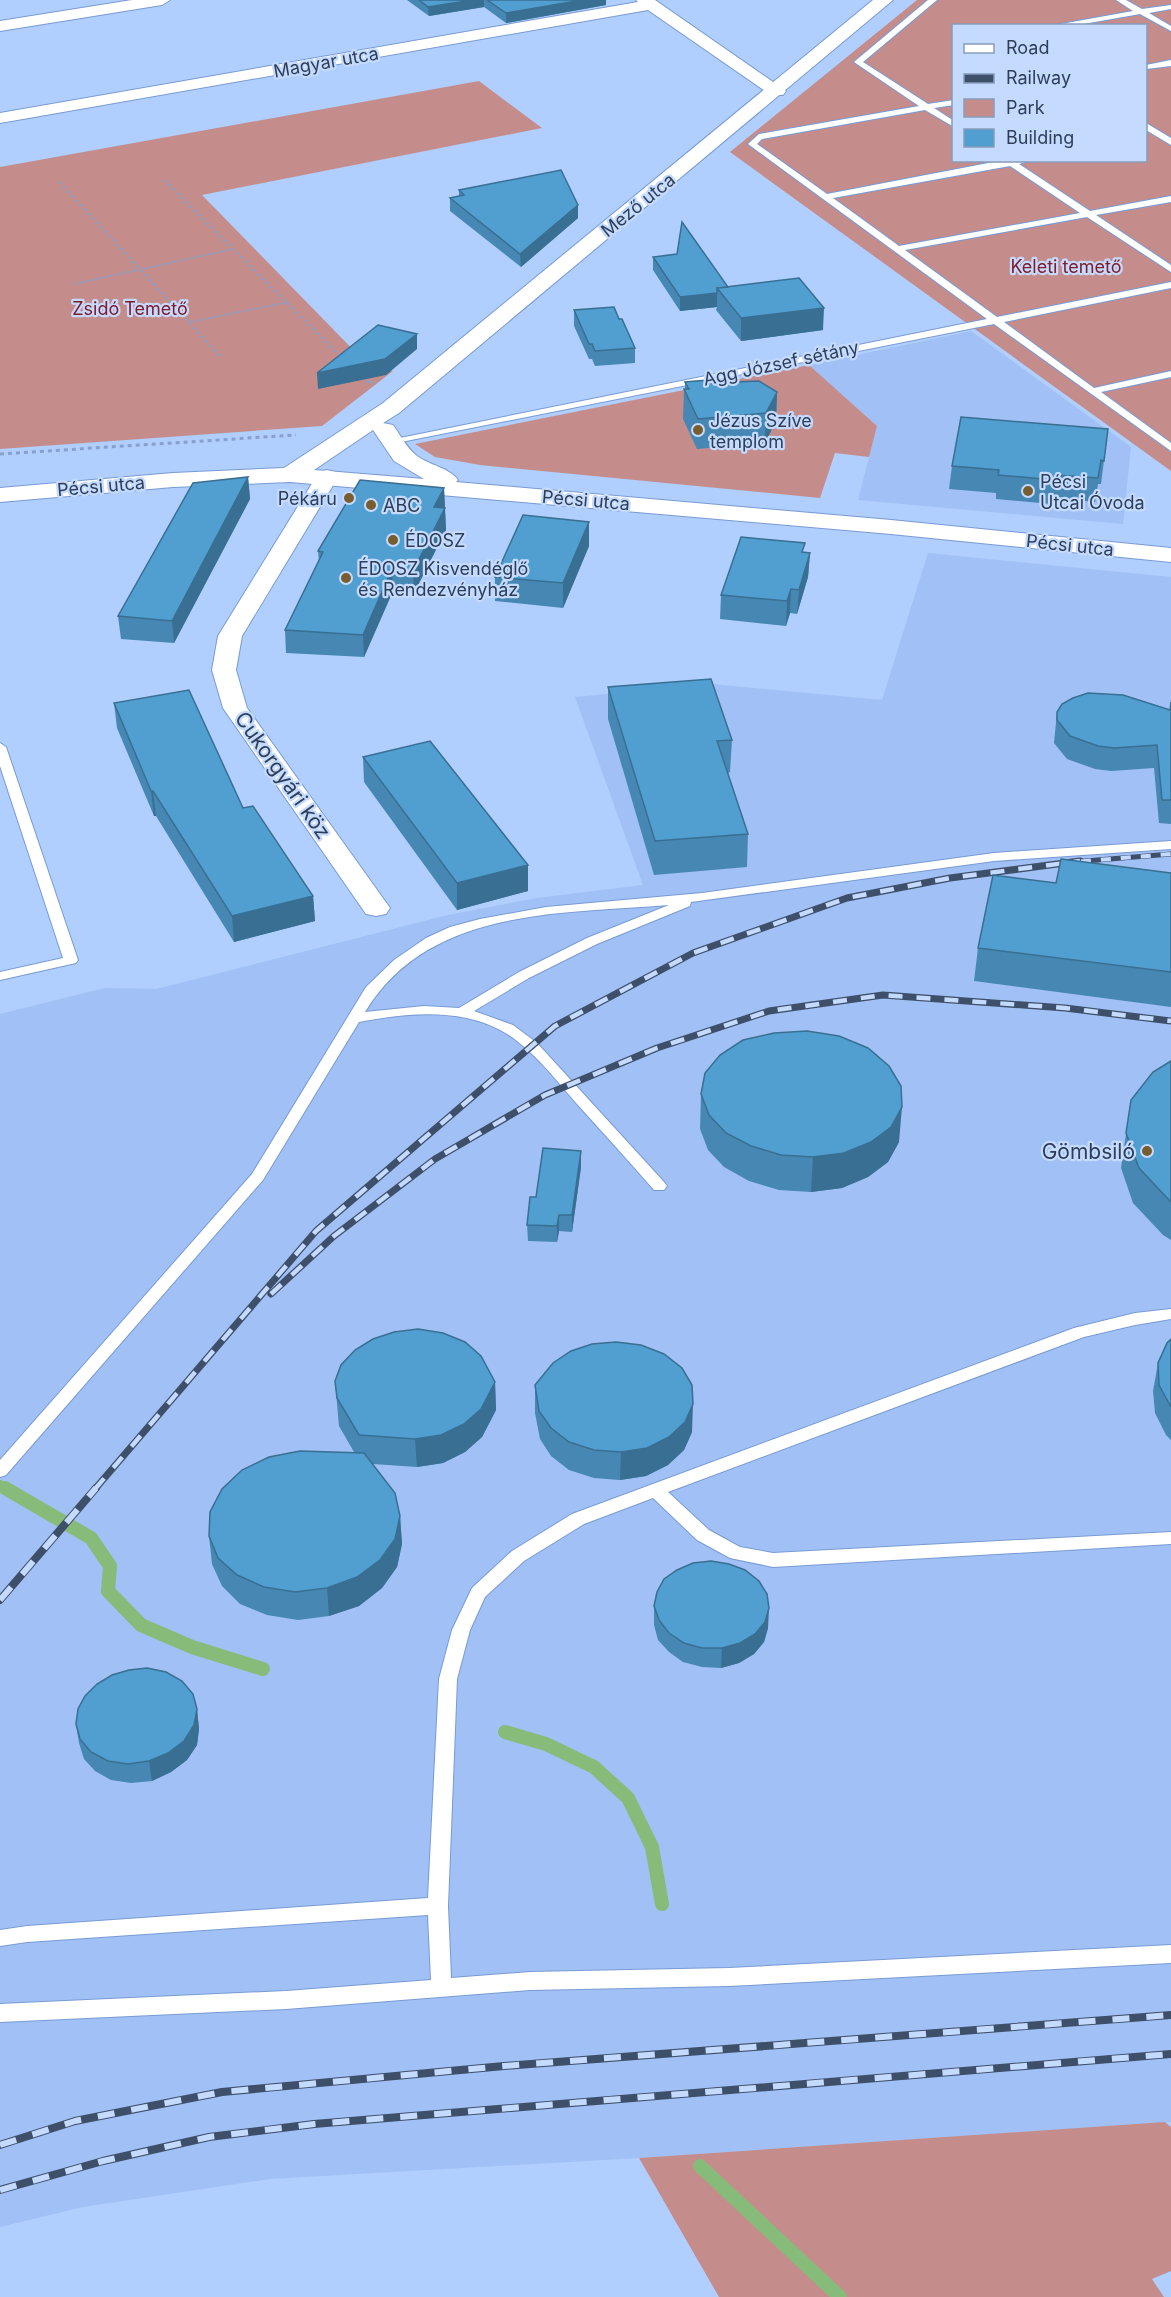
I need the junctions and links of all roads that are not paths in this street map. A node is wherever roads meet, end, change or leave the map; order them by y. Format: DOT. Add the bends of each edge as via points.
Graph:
graph roads {
  1 [pos="47,0"];
  2 [pos="162,0"];
  3 [pos="884,0"];
  4 [pos="933,0"];
  5 [pos="1120,0"];
  6 [pos="648,2"];
  7 [pos="1171,7"];
  8 [pos="1141,12"];
  9 [pos="62,16"];
  10 [pos="1066,24"];
  11 [pos="0,26"];
  12 [pos="1171,29"];
  13 [pos="1171,63"];
  14 [pos="1147,67"];
  15 [pos="777,91"];
  16 [pos="952,102"];
  17 [pos="926,107"];
  18 [pos="0,118"];
  19 [pos="952,124"];
  20 [pos="1147,126"];
  21 [pos="1166,136"];
  22 [pos="1147,139"];
  23 [pos="1171,142"];
  24 [pos="1010,162"];
  25 [pos="825,196"];
  26 [pos="1171,199"];
  27 [pos="1089,214"];
  28 [pos="897,249"];
  29 [pos="1171,268"];
  30 [pos="1171,285"];
  31 [pos="995,320"];
  32 [pos="1171,374"];
  33 [pos="1093,391"];
  34 [pos="391,408"];
  35 [pos="388,437"];
  36 [pos="1171,448"];
  37 [pos="290,475"];
  38 [pos="327,477"];
  39 [pos="470,490"];
  40 [pos="0,495"];
  41 [pos="1171,555"];
  42 [pos="0,747"];
  43 [pos="1171,844"];
  44 [pos="699,897"];
  45 [pos="376,908"];
  46 [pos="0,976"];
  47 [pos="462,1012"];
  48 [pos="352,1019"];
  49 [pos="659,1186"];
  50 [pos="1171,1314"];
  51 [pos="6,1465"];
  52 [pos="655,1490"];
  53 [pos="1171,1538"];
  54 [pos="438,1906"];
  55 [pos="0,1938"];
  56 [pos="1171,1954"];
  57 [pos="441,1989"];
  58 [pos="0,2013"];
  1 -- 9 [label="street"];
  2 -- 9 [label="street"];
  3 -- 15 [label="street, Mező utca"];
  4 -- 17 [label="lane" via="858,62"];
  5 -- 8 [label="lane"];
  6 -- 15 [label="street"];
  6 -- 18 [label="street, Magyar utca"];
  7 -- 8 [label="lane"];
  8 -- 10 [label="lane"];
  8 -- 12 [label="lane"];
  9 -- 11 [label="street"];
  13 -- 14 [label="lane"];
  15 -- 34 [label="street, Mező utca"];
  16 -- 17 [label="lane"];
  17 -- 19 [label="lane"];
  17 -- 25 [label="lane" via="759,137 752,144"];
  20 -- 21 [label="lane"];
  21 -- 22 [label="lane"];
  21 -- 23 [label="lane"];
  24 -- 25 [label="lane"];
  24 -- 27 [label="lane"];
  25 -- 28 [label="lane"];
  26 -- 27 [label="lane"];
  27 -- 28 [label="lane"];
  27 -- 29 [label="lane"];
  28 -- 31 [label="lane"];
  30 -- 31 [label="lane, Agg József sétány"];
  31 -- 33 [label="lane"];
  31 -- 35 [label="lane, Agg József sétány"];
  32 -- 33 [label="lane"];
  33 -- 36 [label="lane"];
  34 -- 35 [label="street"];
  34 -- 37 [label="street, Mező utca"];
  35 -- 38 [label="street"];
  35 -- 39 [label="street" via="402,457 420,470"];
  37 -- 38 [label="street, Pécsi utca"];
  37 -- 40 [label="street, Pécsi utca"];
  38 -- 39 [label="street, Pécsi utca"];
  38 -- 45 [label="street, Cukorgyári köz" via="230,636 224,670 235,708"];
  39 -- 41 [label="street, Pécsi utca"];
  42 -- 46 [label="lane" via="71,960"];
  43 -- 44 [label="lane" via="997,857"];
  44 -- 47 [label="lane" via="592,941"];
  44 -- 48 [label="lane" via="547,910 452,931 417,948 391,968"];
  47 -- 48 [label="lane" via="393,1011"];
  47 -- 49 [label="lane" via="497,1023 520,1037 552,1066"];
  48 -- 51 [label="lane" via="258,1177"];
  50 -- 52 [label="lane" via="1080,1332"];
  52 -- 53 [label="lane" via="703,1535 736,1553 773,1560"];
  52 -- 54 [label="lane" via="579,1519 518,1556 478,1593 461,1630 448,1679"];
  54 -- 55 [label="lane"];
  54 -- 57 [label="lane"];
  56 -- 57 [label="lane" via="729,1977 530,1981"];
  57 -- 58 [label="lane"];
}
